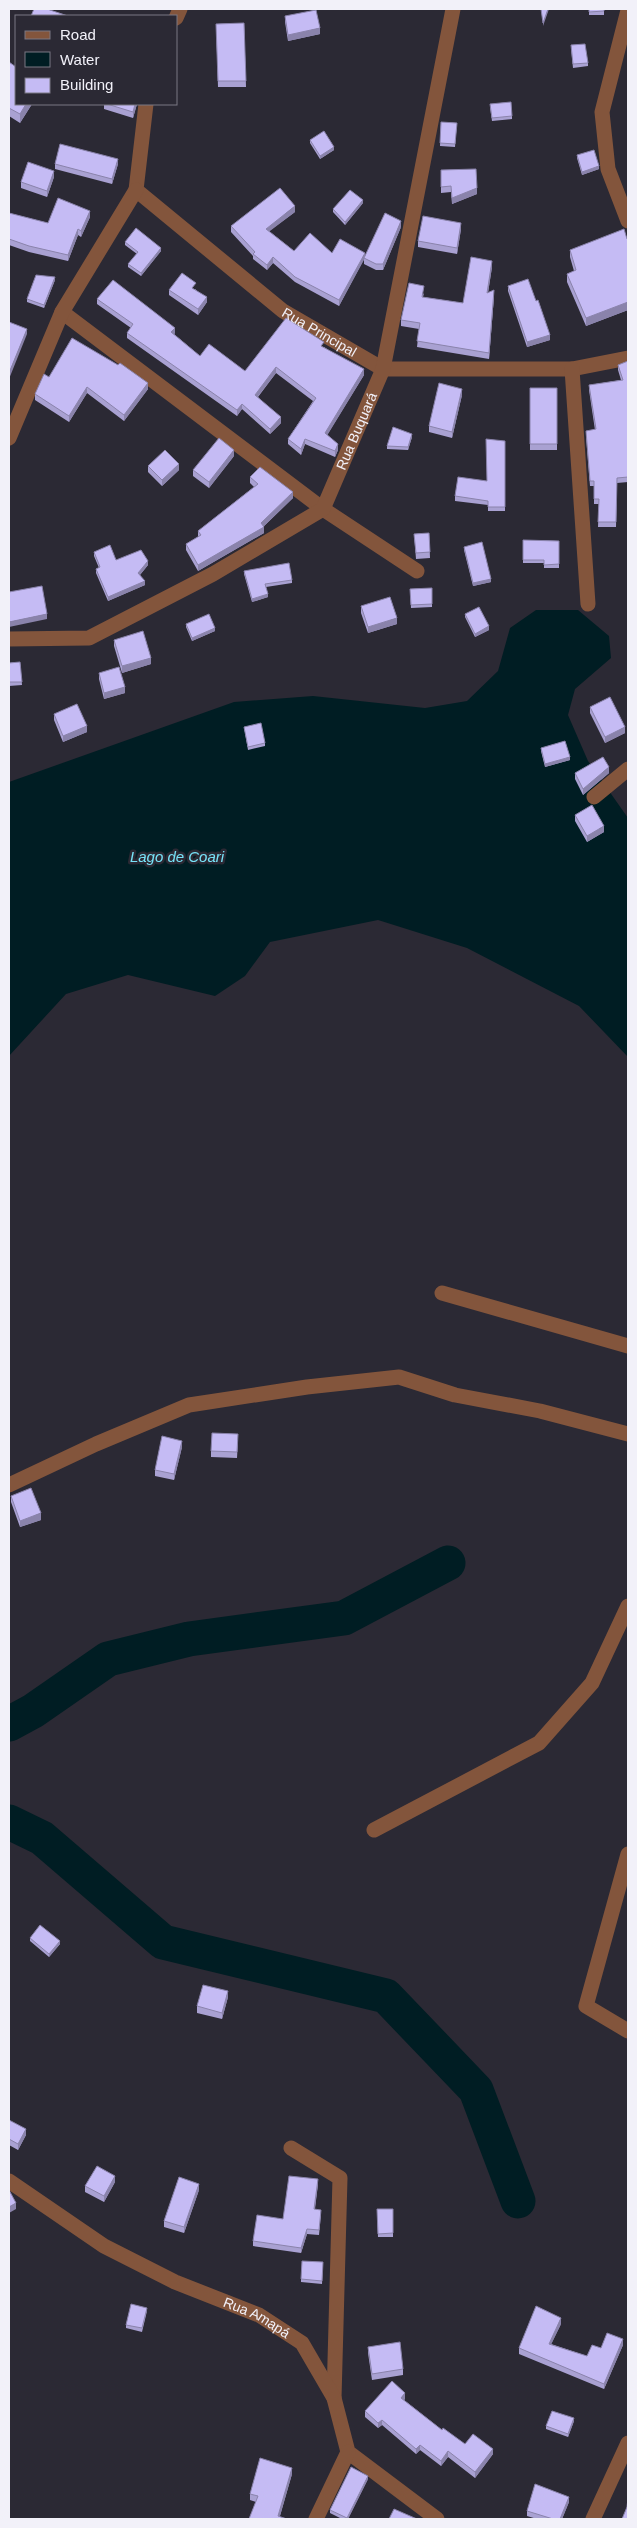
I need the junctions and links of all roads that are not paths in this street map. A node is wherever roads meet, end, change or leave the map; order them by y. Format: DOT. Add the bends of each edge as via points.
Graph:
graph roads {
  1 [pos="453,9"];
  2 [pos="628,10"];
  3 [pos="146,105"];
  4 [pos="136,190"];
  5 [pos="628,221"];
  6 [pos="62,312"];
  7 [pos="628,358"];
  8 [pos="382,369"];
  9 [pos="572,369"];
  10 [pos="9,438"];
  11 [pos="323,509"];
  12 [pos="417,571"];
  13 [pos="588,604"];
  14 [pos="9,639"];
  15 [pos="628,769"];
  16 [pos="594,797"];
  17 [pos="442,1293"];
  18 [pos="628,1346"];
  19 [pos="628,1434"];
  20 [pos="9,1485"];
  21 [pos="628,1606"];
  22 [pos="374,1830"];
  23 [pos="628,1854"];
  24 [pos="628,2031"];
  25 [pos="291,2148"];
  26 [pos="9,2180"];
  27 [pos="334,2398"];
  28 [pos="628,2443"];
  29 [pos="348,2452"];
  30 [pos="316,2519"];
  31 [pos="437,2519"];
  32 [pos="593,2519"];
  1 -- 8 [label="street, Rua Buquará"];
  2 -- 5 [label="street" via="602,112 608,169"];
  3 -- 4 [label="street"];
  4 -- 6 [label="street"];
  4 -- 8 [label="street, Rua Principal" via="283,311"];
  6 -- 10 [label="street"];
  6 -- 11 [label="street"];
  7 -- 9 [label="street"];
  8 -- 9 [label="street"];
  8 -- 11 [label="street, Rua Buquará"];
  9 -- 13 [label="street"];
  11 -- 12 [label="street"];
  11 -- 14 [label="street" via="213,574 89,638"];
  15 -- 16 [label="street"];
  17 -- 18 [label="street"];
  19 -- 20 [label="street" via="540,1411 455,1395 399,1377 188,1405"];
  21 -- 22 [label="street" via="592,1683 539,1743"];
  23 -- 24 [label="street" via="586,2006"];
  25 -- 27 [label="street" via="340,2178"];
  26 -- 27 [label="street, Rua Amapá" via="104,2246 175,2282 259,2315 302,2343"];
  27 -- 29 [label="street, Rua Amapá"];
  28 -- 32 [label="street"];
  29 -- 30 [label="street"];
  29 -- 31 [label="street"];
}
